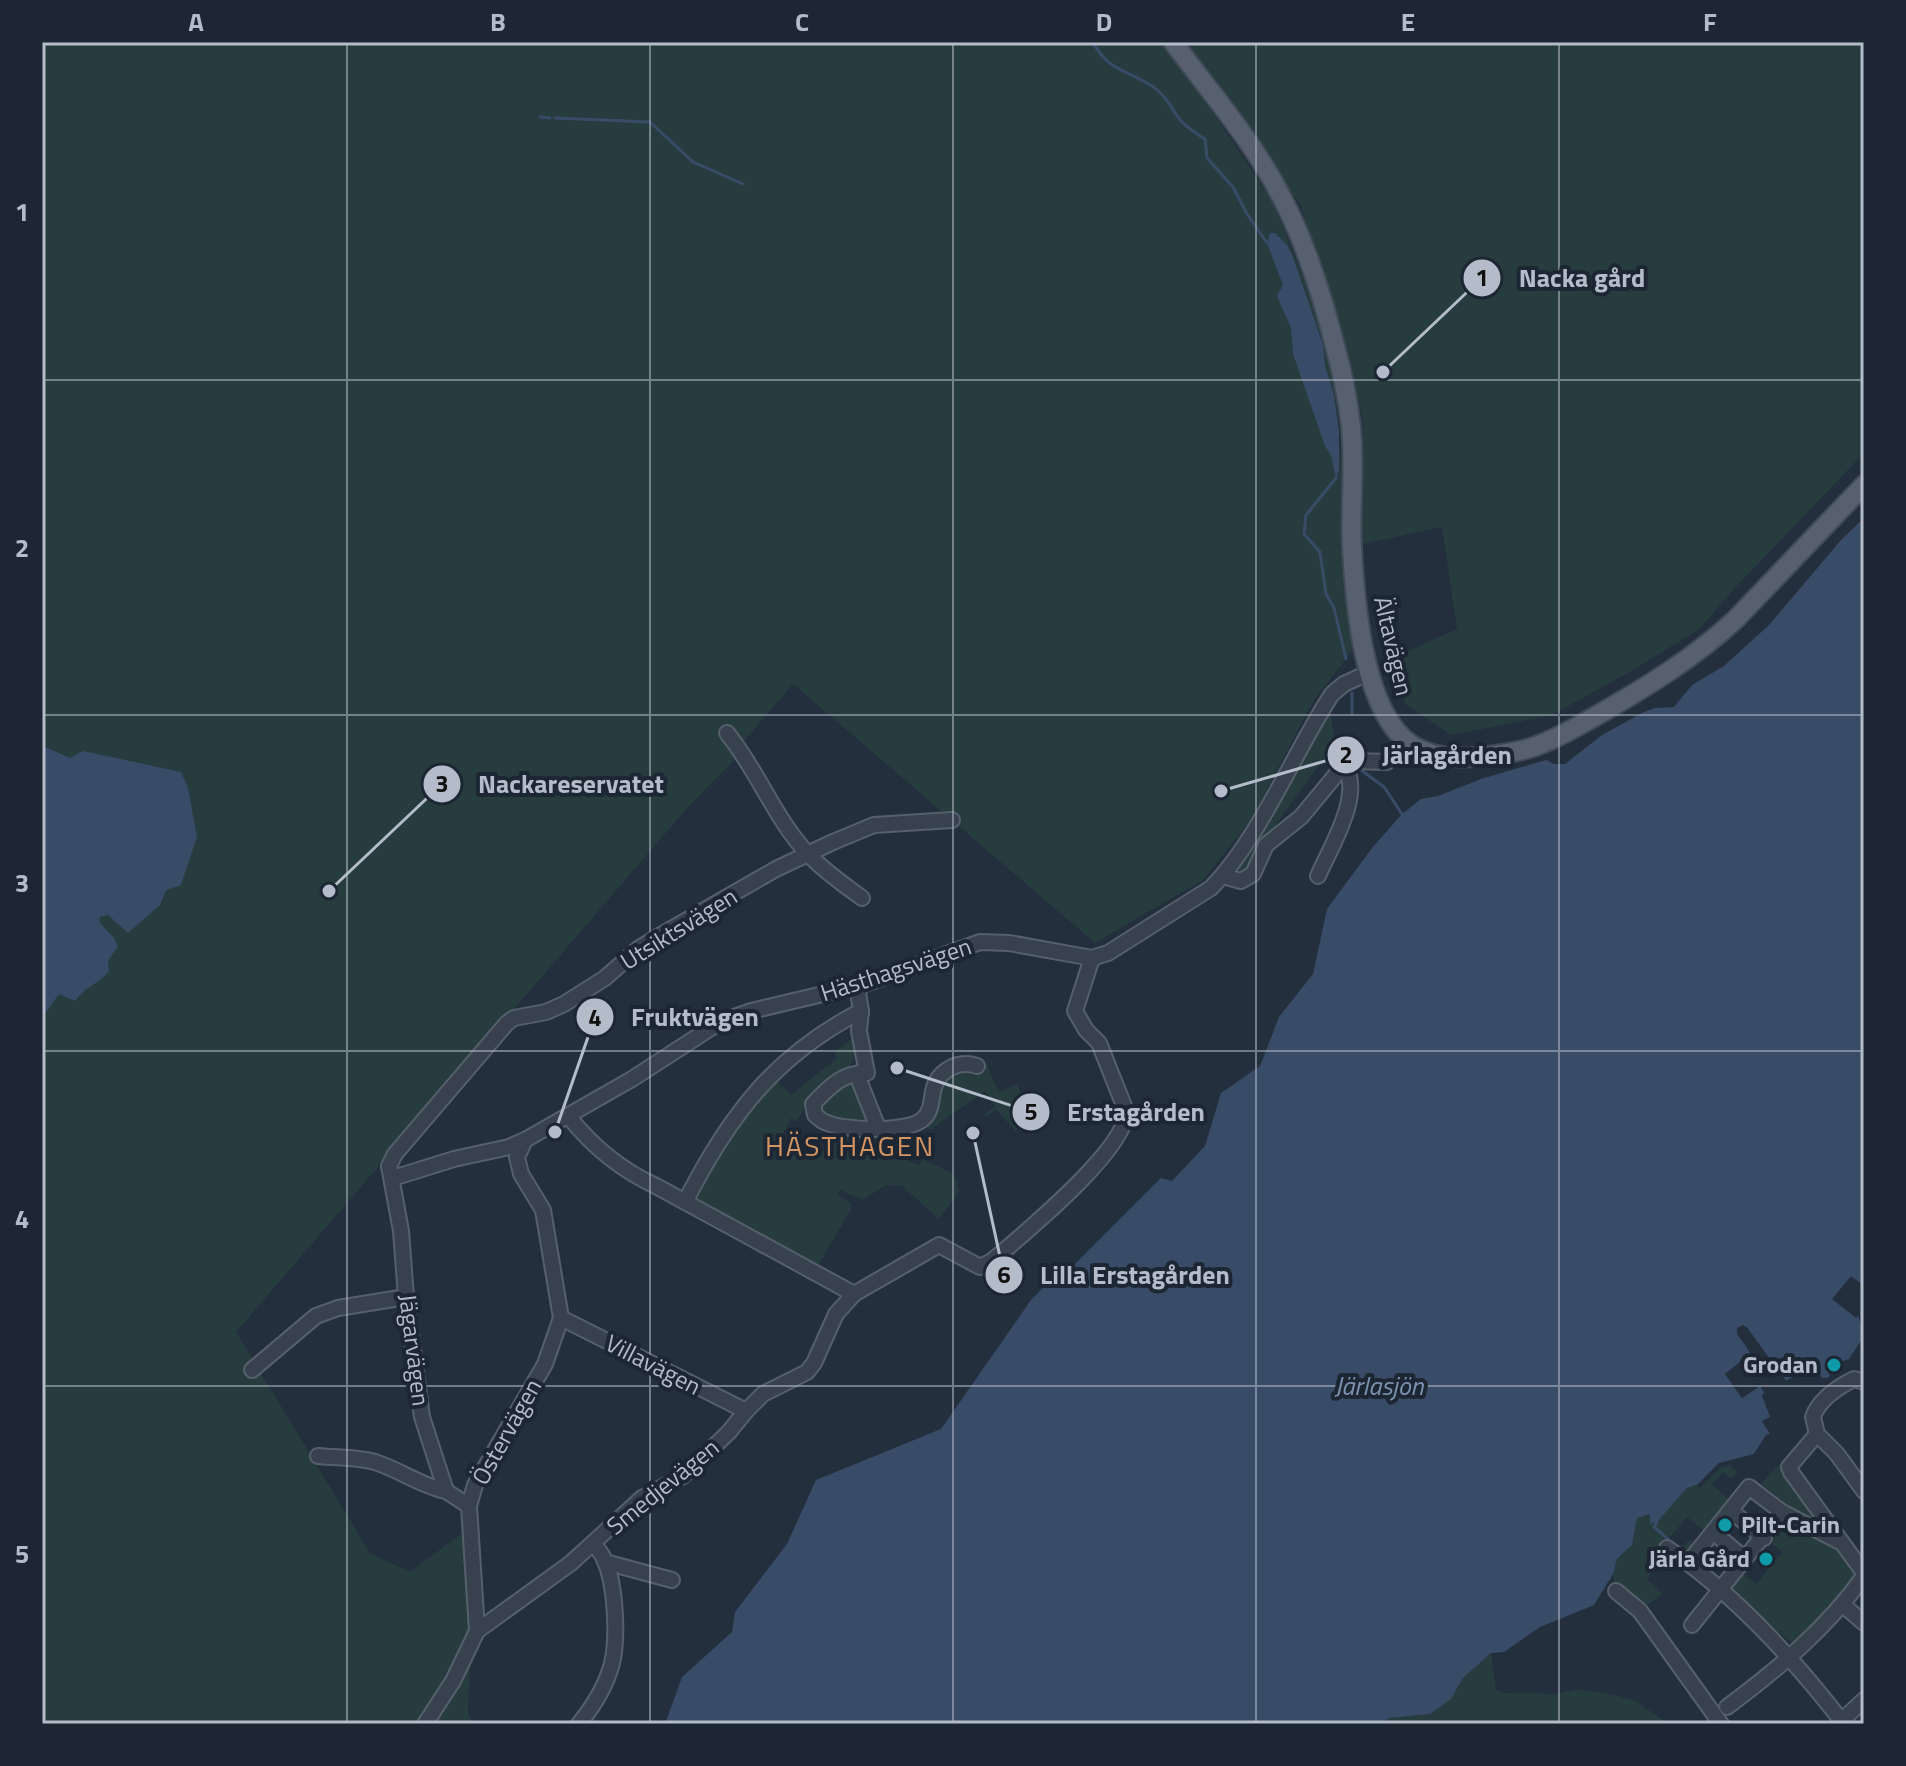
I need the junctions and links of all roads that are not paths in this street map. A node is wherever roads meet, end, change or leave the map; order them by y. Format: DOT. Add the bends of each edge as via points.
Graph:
graph roads {
  1 [pos="1173,42"];
  2 [pos="1864,485"];
  3 [pos="1370,672"];
  4 [pos="727,733"];
  5 [pos="1387,762"];
  6 [pos="1344,765"];
  7 [pos="952,820"];
  8 [pos="808,854"];
  9 [pos="1223,876"];
  10 [pos="1318,876"];
  11 [pos="862,898"];
  12 [pos="1092,958"];
  13 [pos="857,986"];
  14 [pos="861,1011"];
  15 [pos="977,1066"];
  16 [pos="863,1073"];
  17 [pos="569,1117"];
  18 [pos="878,1128"];
  19 [pos="525,1140"];
  20 [pos="393,1178"];
  21 [pos="685,1202"];
  22 [pos="854,1294"];
  23 [pos="406,1297"];
  24 [pos="561,1318"];
  25 [pos="252,1370"];
  26 [pos="1864,1382"];
  27 [pos="746,1411"];
  28 [pos="1817,1434"];
  29 [pos="318,1456"];
  30 [pos="446,1491"];
  31 [pos="1864,1491"];
  32 [pos="469,1506"];
  33 [pos="1731,1511"];
  34 [pos="1782,1512"];
  35 [pos="1713,1532"];
  36 [pos="1764,1538"];
  37 [pos="1840,1542"];
  38 [pos="593,1544"];
  39 [pos="1667,1548"];
  40 [pos="1745,1559"];
  41 [pos="605,1562"];
  42 [pos="1688,1563"];
  43 [pos="1864,1574"];
  44 [pos="672,1580"];
  45 [pos="1720,1590"];
  46 [pos="1616,1591"];
  47 [pos="1843,1605"];
  48 [pos="1864,1623"];
  49 [pos="1692,1625"];
  50 [pos="477,1631"];
  51 [pos="1791,1657"];
  52 [pos="1864,1700"];
  53 [pos="1727,1707"];
  54 [pos="1842,1723"];
  55 [pos="425,1724"];
  56 [pos="579,1724"];
  57 [pos="1721,1724"];
  1 -- 3 [label="main road, Ältavägen" via="1280,194 1300,236 1336,348 1351,429 1352,548"];
  2 -- 3 [label="main road, Ältavägen" via="1717,637 1647,686 1534,747 1457,758 1426,752 1392,726"];
  3 -- 9 [label="street" via="1332,694"];
  4 -- 8 [label="street"];
  5 -- 6 [label="street"];
  6 -- 9 [label="street" via="1301,817 1266,845 1253,874 1241,881"];
  6 -- 10 [label="street" via="1350,774 1351,799"];
  7 -- 8 [label="street, Utsiktsvägen" via="874,825"];
  8 -- 11 [label="street"];
  8 -- 20 [label="street, Utsiktsvägen" via="659,936 564,1004 507,1023 395,1154 389,1166"];
  9 -- 12 [label="street" via="1125,944"];
  12 -- 13 [label="street, Hästhagsvägen" via="980,942"];
  12 -- 22 [label="street, Smedjevägen" via="1075,1011 1099,1043 1126,1111 1127,1121 1118,1136 1084,1177 992,1261 980,1267 939,1245"];
  13 -- 14 [label="street"];
  13 -- 17 [label="street, Hästhagsvägen" via="720,1022"];
  14 -- 16 [label="street"];
  14 -- 21 [label="street" via="796,1054 753,1093"];
  15 -- 18 [label="street" via="958,1065 936,1080 922,1121 902,1129"];
  16 -- 18 [label="street" via="859,1080"];
  16 -- 18 [label="street" via="850,1073 826,1091 813,1104 815,1115 845,1127"];
  17 -- 19 [label="street, Hästhagsvägen"];
  17 -- 21 [label="street" via="628,1173"];
  19 -- 20 [label="street, Hästhagsvägen"];
  19 -- 24 [label="street, Östervägen" via="517,1157 543,1210"];
  20 -- 23 [label="street, Jägarvägen"];
  21 -- 22 [label="street"];
  22 -- 27 [label="street, Smedjevägen" via="836,1314 807,1372 763,1394"];
  23 -- 25 [label="street" via="316,1316"];
  23 -- 30 [label="street, Jägarvägen" via="422,1417"];
  24 -- 27 [label="street, Villavägen"];
  24 -- 32 [label="street, Östervägen" via="545,1364 475,1485"];
  26 -- 28 [label="street" via="1854,1379 1823,1400 1813,1417"];
  27 -- 38 [label="street, Smedjevägen" via="683,1476 642,1498"];
  28 -- 31 [label="street"];
  28 -- 37 [label="street" via="1789,1467"];
  29 -- 30 [label="street" via="364,1459"];
  30 -- 32 [label="street"];
  32 -- 50 [label="street, Östervägen"];
  33 -- 34 [label="street" via="1749,1487"];
  33 -- 35 [label="street"];
  33 -- 36 [label="street"];
  34 -- 36 [label="street"];
  34 -- 37 [label="street"];
  35 -- 40 [label="street"];
  35 -- 42 [label="street"];
  36 -- 40 [label="street"];
  37 -- 43 [label="street"];
  38 -- 41 [label="street"];
  38 -- 50 [label="street, Smedjevägen"];
  39 -- 42 [label="street"];
  40 -- 45 [label="street"];
  41 -- 44 [label="street"];
  41 -- 56 [label="street" via="616,1633 610,1670"];
  42 -- 45 [label="street"];
  43 -- 47 [label="street"];
  45 -- 49 [label="street"];
  45 -- 51 [label="street"];
  46 -- 57 [label="street" via="1640,1611"];
  47 -- 48 [label="street"];
  47 -- 51 [label="street"];
  50 -- 55 [label="street, Östervägen"];
  51 -- 53 [label="street"];
  51 -- 54 [label="street"];
  52 -- 54 [label="street"];
}
